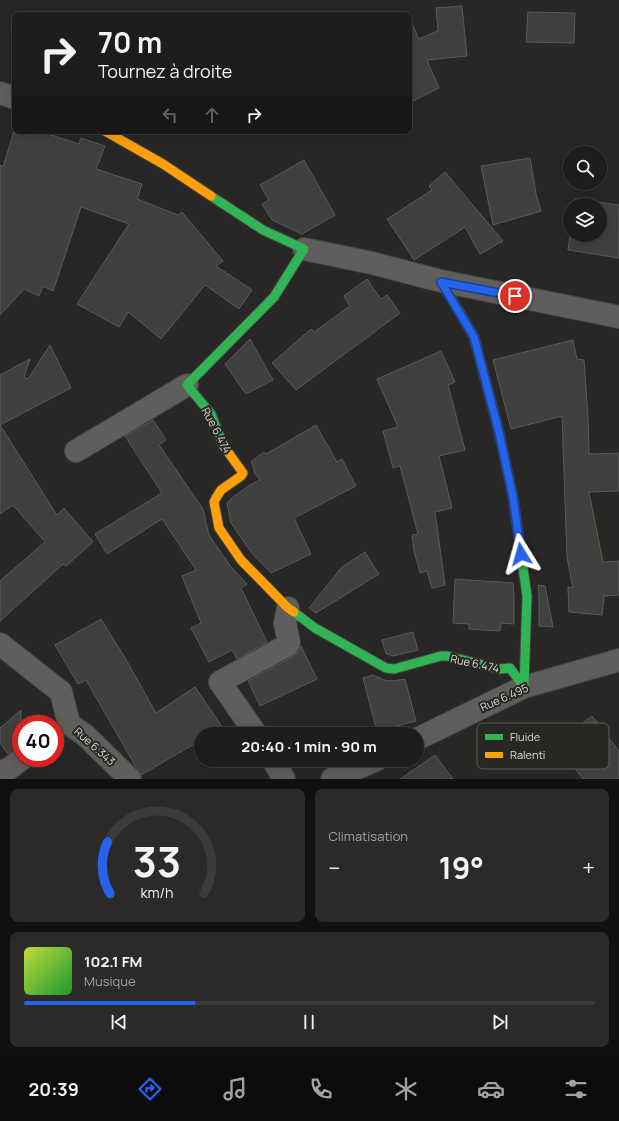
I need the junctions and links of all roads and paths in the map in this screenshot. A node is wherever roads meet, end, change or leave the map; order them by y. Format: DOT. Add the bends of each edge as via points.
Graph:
graph roads {
  1 [pos="0,93"];
  2 [pos="12,97"];
  3 [pos="110,134"];
  4 [pos="304,249"];
  5 [pos="441,282"];
  6 [pos="619,317"];
  7 [pos="187,385"];
  8 [pos="76,451"];
  9 [pos="288,608"];
  10 [pos="0,644"];
  11 [pos="619,660"];
  12 [pos="524,687"];
  13 [pos="62,715"];
  14 [pos="251,727"];
  15 [pos="64,730"];
  16 [pos="424,736"];
  17 [pos="12,766"];
  18 [pos="277,767"];
  19 [pos="360,767"];
  20 [pos="0,773"];
  21 [pos="130,779"];
  22 [pos="284,779"];
  23 [pos="332,779"];
  1 -- 2 [label="street"];
  3 -- 4 [label="street" via="163,164 262,230"];
  4 -- 5 [label="street" via="372,263"];
  4 -- 7 [label="street" via="274,297"];
  5 -- 6 [label="street"];
  5 -- 12 [label="street" via="474,337 513,497 527,596"];
  7 -- 8 [label="street"];
  7 -- 9 [label="street, Rue 6.474" via="211,414 224,447 242,473 215,498 219,528 241,560"];
  9 -- 12 [label="street, Rue 6.474" via="315,628 386,668 394,669 447,656 500,670 510,668"];
  9 -- 14 [label="street" via="285,623 288,645 220,682"];
  10 -- 13 [label="street, Rue 6.343" via="61,692"];
  11 -- 12 [label="street, Rue 6.495"];
  12 -- 16 [label="street, Rue 6.495"];
  15 -- 21 [label="street, Rue 6.343" via="85,735"];
  17 -- 20 [label="street"];
  18 -- 22 [label="street"];
  19 -- 23 [label="street"];
}
